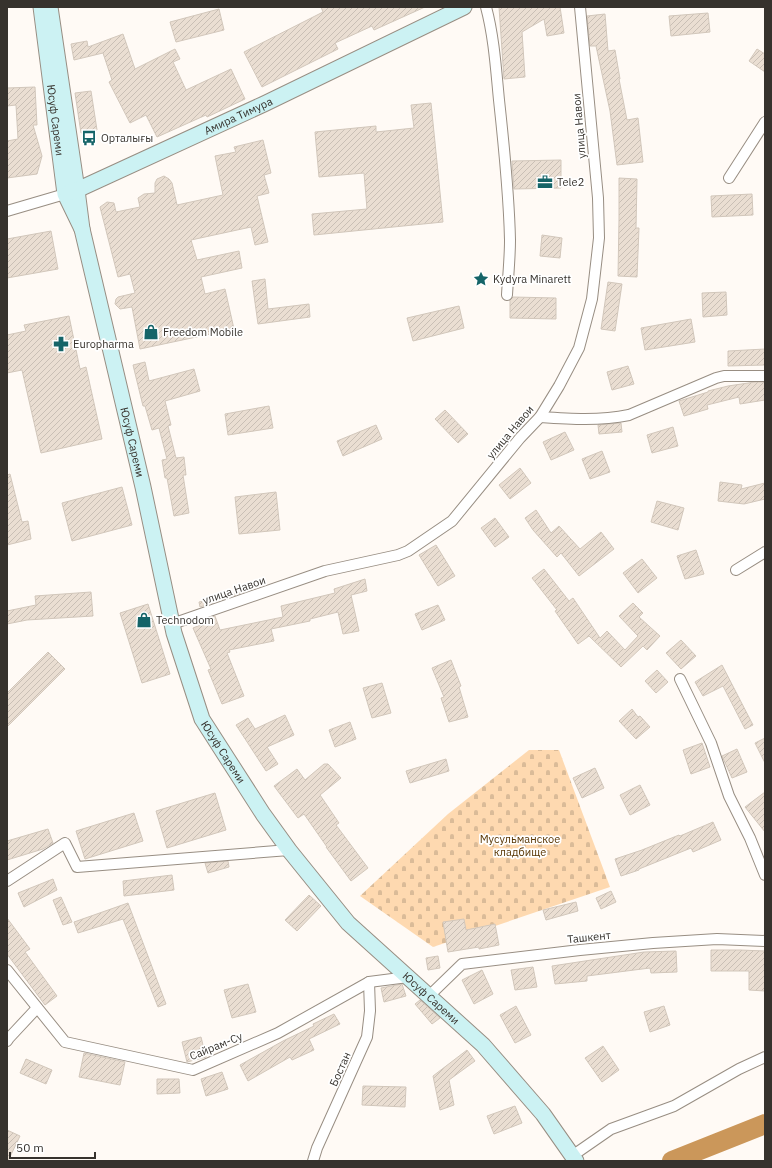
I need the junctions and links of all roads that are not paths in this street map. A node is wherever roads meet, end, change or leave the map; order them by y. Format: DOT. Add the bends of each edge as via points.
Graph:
graph roads {
  1 [pos="41,7"];
  2 [pos="50,7"];
  3 [pos="463,7"];
  4 [pos="486,7"];
  5 [pos="580,7"];
  6 [pos="765,122"];
  7 [pos="729,178"];
  8 [pos="71,192"];
  9 [pos="7,211"];
  10 [pos="507,295"];
  11 [pos="765,376"];
  12 [pos="540,417"];
  13 [pos="765,552"];
  14 [pos="736,570"];
  15 [pos="172,624"];
  16 [pos="680,679"];
  17 [pos="289,850"];
  18 [pos="765,875"];
  19 [pos="7,882"];
  20 [pos="765,941"];
  21 [pos="7,970"];
  22 [pos="408,977"];
  23 [pos="368,982"];
  24 [pos="429,996"];
  25 [pos="38,1008"];
  26 [pos="7,1041"];
  27 [pos="765,1057"];
  28 [pos="574,1158"];
  29 [pos="313,1161"];
  1 -- 8 [label="main road, Юсуф Сареми"];
  2 -- 8 [label="main road, Юсуф Сареми"];
  3 -- 8 [label="main road, Амира Тимура" via="264,104"];
  4 -- 10 [label="street" via="494,49 509,212"];
  5 -- 12 [label="street, улица Навои" via="598,198 598,238 592,299 579,348 560,386"];
  6 -- 7 [label="street"];
  8 -- 9 [label="street, Амира Тимура"];
  8 -- 15 [label="main road, Юсуф Сареми" via="82,230"];
  11 -- 12 [label="street" via="716,378 619,417"];
  12 -- 15 [label="street, улица Навои" via="452,521 408,551 325,571"];
  13 -- 14 [label="street"];
  15 -- 17 [label="main road, Юсуф Сареми" via="202,719"];
  16 -- 18 [label="street" via="711,743 729,796"];
  17 -- 19 [label="street" via="77,867 65,843"];
  17 -- 22 [label="main road, Юсуф Сареми" via="348,923"];
  20 -- 24 [label="street, Ташкент" via="717,939 653,943 462,964"];
  21 -- 25 [label="street, Сайрам-Су"];
  22 -- 23 [label="street, Сайрам-Су"];
  22 -- 24 [label="main road, Юсуф Сареми"];
  23 -- 25 [label="street, Сайрам-Су" via="278,1033 193,1070 65,1042"];
  23 -- 29 [label="street, Бостан" via="370,1011 367,1037"];
  24 -- 28 [label="main road, Юсуф Сареми" via="483,1045 543,1114"];
  25 -- 26 [label="street"];
  27 -- 28 [label="street" via="674,1106 611,1129"];
}
